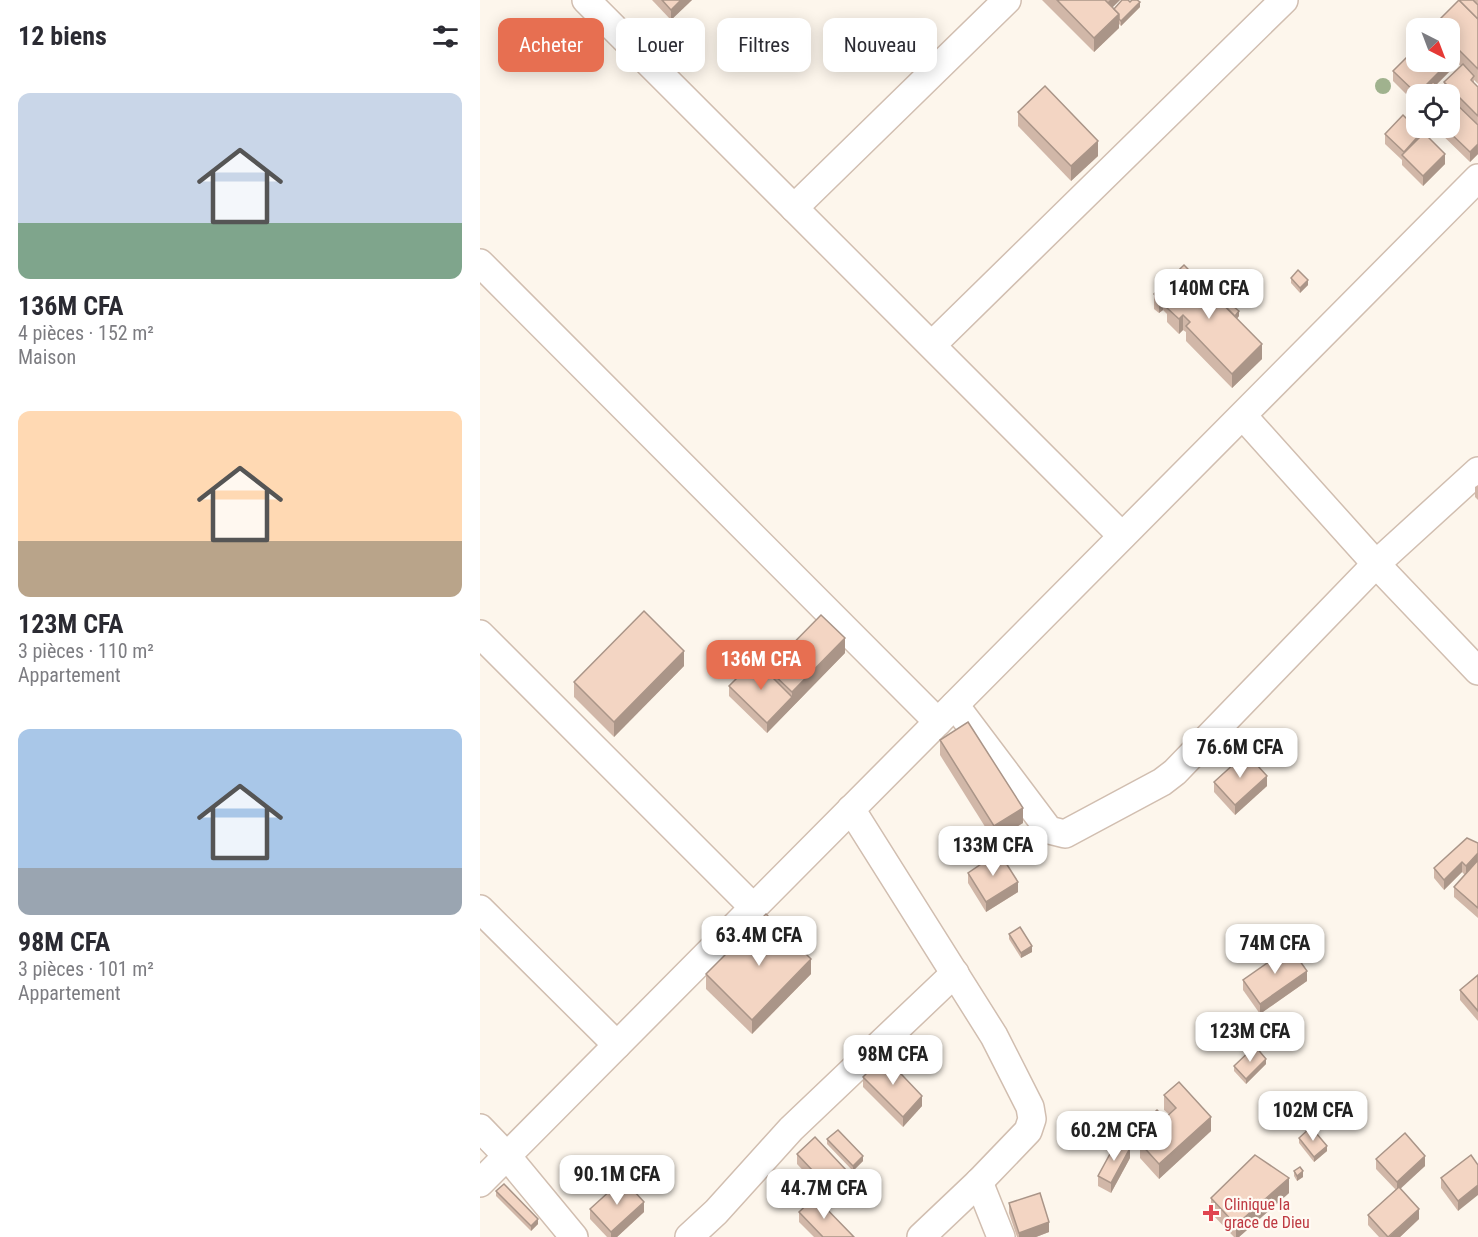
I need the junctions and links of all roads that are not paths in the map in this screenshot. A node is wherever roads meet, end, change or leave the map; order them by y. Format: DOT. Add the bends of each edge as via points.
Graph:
graph roads {
  1 [pos="586,0"];
  2 [pos="1007,0"];
  3 [pos="1280,1"];
  4 [pos="1478,178"];
  5 [pos="794,208"];
  6 [pos="480,263"];
  7 [pos="932,345"];
  8 [pos="1243,416"];
  9 [pos="1478,471"];
  10 [pos="1122,536"];
  11 [pos="1376,564"];
  12 [pos="480,634"];
  13 [pos="1478,671"];
  14 [pos="947,713"];
  15 [pos="851,809"];
  16 [pos="753,908"];
  17 [pos="480,909"];
  18 [pos="955,973"];
  19 [pos="617,1045"];
  20 [pos="480,1128"];
  21 [pos="507,1156"];
  22 [pos="979,1182"];
  23 [pos="480,1183"];
  24 [pos="574,1237"];
  25 [pos="689,1237"];
  26 [pos="921,1237"];
  27 [pos="1001,1237"];
  1 -- 5 [label="street"];
  2 -- 5 [label="street"];
  3 -- 7 [label="street"];
  4 -- 8 [label="street"];
  5 -- 7 [label="street"];
  6 -- 14 [label="street"];
  7 -- 10 [label="street"];
  8 -- 10 [label="street"];
  8 -- 11 [label="street"];
  9 -- 11 [label="street"];
  10 -- 14 [label="street"];
  11 -- 13 [label="street"];
  11 -- 14 [label="street" via="1175,772 1065,834 1049,830"];
  12 -- 16 [label="street"];
  14 -- 15 [label="street"];
  15 -- 16 [label="street"];
  15 -- 18 [label="street"];
  16 -- 19 [label="street"];
  17 -- 19 [label="street"];
  18 -- 22 [label="street" via="994,1036 1030,1107 1032,1119 1028,1131"];
  18 -- 25 [label="street" via="791,1129"];
  19 -- 21 [label="street"];
  20 -- 21 [label="street"];
  21 -- 23 [label="street"];
  21 -- 24 [label="street"];
  22 -- 26 [label="street"];
  22 -- 27 [label="street"];
}
